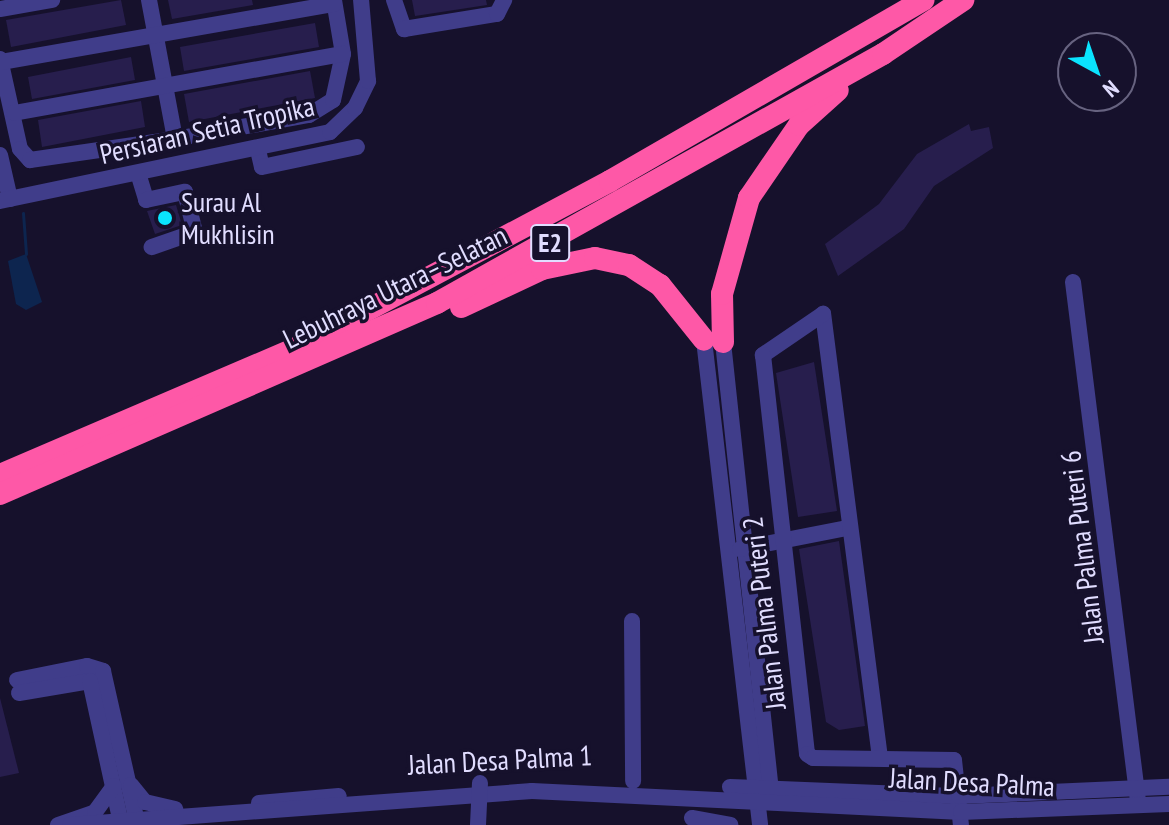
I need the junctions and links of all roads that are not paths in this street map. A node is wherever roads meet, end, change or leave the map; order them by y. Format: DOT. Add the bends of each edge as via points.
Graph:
graph roads {
  1 [pos="52,0"];
  2 [pos="149,0"];
  3 [pos="361,0"];
  4 [pos="394,0"];
  5 [pos="504,0"];
  6 [pos="894,0"];
  7 [pos="924,0"];
  8 [pos="963,0"];
  9 [pos="334,2"];
  10 [pos="0,9"];
  11 [pos="155,33"];
  12 [pos="343,54"];
  13 [pos="883,54"];
  14 [pos="0,61"];
  15 [pos="165,86"];
  16 [pos="14,113"];
  17 [pos="685,138"];
  18 [pos="175,139"];
  19 [pos="357,147"];
  20 [pos="258,150"];
  21 [pos="0,158"];
  22 [pos="179,166"];
  23 [pos="138,173"];
  24 [pos="185,192"];
  25 [pos="5,200"];
  26 [pos="152,247"];
  27 [pos="1073,282"];
  28 [pos="714,341"];
  29 [pos="206,409"];
  30 [pos="0,475"];
  31 [pos="0,494"];
  32 [pos="847,528"];
  33 [pos="781,540"];
  34 [pos="751,547"];
  35 [pos="731,551"];
  36 [pos="632,621"];
  37 [pos="18,686"];
  38 [pos="880,758"];
  39 [pos="633,781"];
  40 [pos="121,783"];
  41 [pos="1169,787"];
  42 [pos="479,788"];
  43 [pos="1138,799"];
  44 [pos="764,801"];
  45 [pos="1169,804"];
  46 [pos="960,811"];
  47 [pos="193,813"];
  48 [pos="128,818"];
  49 [pos="692,818"];
  50 [pos="58,825"];
  51 [pos="70,825"];
  52 [pos="478,825"];
  53 [pos="730,825"];
  1 -- 10 [label="street"];
  2 -- 11 [label="street"];
  3 -- 20 [label="street, Persiaran Setia Tropika" via="370,64 355,108 330,132"];
  4 -- 5 [label="street" via="400,28 497,14"];
  6 -- 17 [label="highway"];
  7 -- 17 [label="highway, Lebuhraya Utara–Selatan / E2"];
  8 -- 13 [label="highway, Lebuhraya Utara–Selatan / E2"];
  9 -- 11 [label="street"];
  9 -- 12 [label="street"];
  11 -- 14 [label="street"];
  11 -- 15 [label="street"];
  12 -- 15 [label="street"];
  12 -- 18 [label="street" via="333,100 309,115"];
  13 -- 28 [label="highway" via="799,125 749,198"];
  13 -- 29 [label="highway, Lebuhraya Utara–Selatan / E2" via="513,264"];
  14 -- 16 [label="street"];
  15 -- 16 [label="street"];
  15 -- 18 [label="street"];
  16 -- 18 [label="street" via="20,149 34,161"];
  17 -- 30 [label="highway, Lebuhraya Utara–Selatan / E2" via="298,347"];
  19 -- 20 [label="street" via="262,167"];
  20 -- 22 [label="street, Persiaran Setia Tropika"];
  21 -- 25 [label="street"];
  22 -- 23 [label="street, Persiaran Setia Tropika"];
  22 -- 24 [label="street"];
  23 -- 24 [label="street" via="146,200"];
  23 -- 25 [label="street, Persiaran Setia Tropika"];
  24 -- 26 [label="street" via="195,232"];
  27 -- 43 [label="street, Jalan Palma Puteri 6"];
  28 -- 29 [label="highway" via="660,285 629,265 595,258 542,269 276,392"];
  28 -- 34 [label="street"];
  28 -- 35 [label="street"];
  29 -- 31 [label="highway, Lebuhraya Utara–Selatan / E2"];
  32 -- 33 [label="street"];
  32 -- 33 [label="street, Jalan Palma Puteri 2" via="823,314 763,355"];
  32 -- 38 [label="street"];
  33 -- 34 [label="street"];
  33 -- 38 [label="street, Jalan Palma Puteri 2" via="807,754"];
  34 -- 35 [label="street"];
  34 -- 44 [label="street"];
  35 -- 44 [label="street"];
  36 -- 39 [label="street"];
  37 -- 40 [label="street" via="103,671"];
  38 -- 46 [label="street, Jalan Palma Puteri 2" via="954,760"];
  39 -- 42 [label="street, Jalan Desa Palma 1"];
  39 -- 44 [label="street, Jalan Desa Palma 1"];
  40 -- 47 [label="street" via="145,802"];
  40 -- 48 [label="street"];
  40 -- 50 [label="street" via="95,812"];
  41 -- 43 [label="street, Jalan Desa Palma"];
  42 -- 44 [label="street, Jalan Desa Palma 1"];
  42 -- 47 [label="street, Jalan Desa Palma 1" via="304,812"];
  42 -- 52 [label="street"];
  43 -- 45 [label="street, Jalan Desa Palma"];
  43 -- 46 [label="street, Jalan Desa Palma"];
  44 -- 46 [label="street, Jalan Desa Palma"];
  47 -- 48 [label="street, Jalan Desa Palma 1"];
  48 -- 51 [label="street, Jalan Desa Palma 1"];
  49 -- 53 [label="street"];
}
